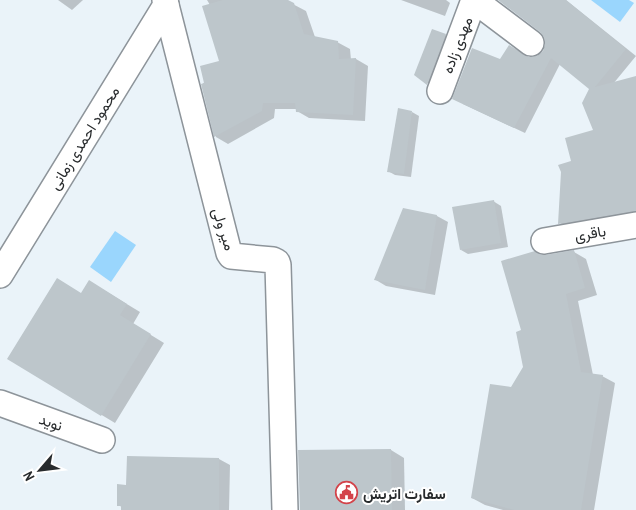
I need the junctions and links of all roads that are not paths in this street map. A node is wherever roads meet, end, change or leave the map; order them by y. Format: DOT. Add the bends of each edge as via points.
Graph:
graph roads {
  1 [pos="474,0"];
  2 [pos="165,3"];
  3 [pos="531,43"];
  4 [pos="440,91"];
  5 [pos="636,225"];
  6 [pos="544,241"];
  7 [pos="0,275"];
  8 [pos="0,404"];
  9 [pos="102,440"];
  10 [pos="285,510"];
  1 -- 3 [label="street"];
  1 -- 4 [label="street, مهدی زاده"];
  2 -- 7 [label="street, محمود احمدی زمانی"];
  2 -- 10 [label="street, میر ولی" via="229,254 273,260 278,265"];
  5 -- 6 [label="street, باقری"];
  8 -- 9 [label="street, نوید"];
}
